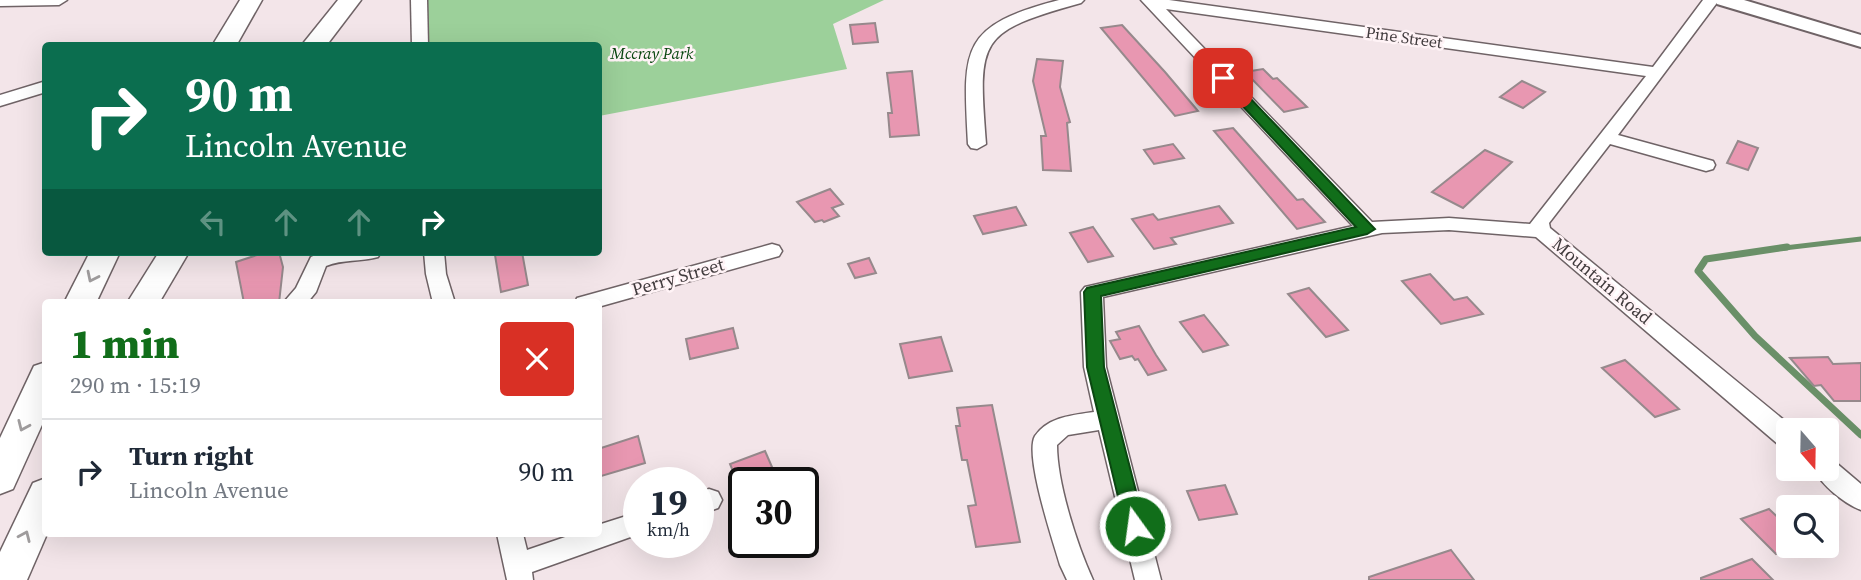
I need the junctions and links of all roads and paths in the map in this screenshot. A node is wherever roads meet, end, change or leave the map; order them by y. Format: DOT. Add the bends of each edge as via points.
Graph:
graph roads {
  1 [pos="59,0"];
  2 [pos="251,0"];
  3 [pos="260,0"];
  4 [pos="343,0"];
  5 [pos="350,0"];
  6 [pos="419,0"];
  7 [pos="1076,0"];
  8 [pos="1711,0"];
  9 [pos="1724,0"];
  10 [pos="0,1"];
  11 [pos="1150,1"];
  12 [pos="1861,41"];
  13 [pos="226,42"];
  14 [pos="314,42"];
  15 [pos="314,42"];
  16 [pos="420,42"];
  17 [pos="1657,73"];
  18 [pos="42,87"];
  19 [pos="0,101"];
  20 [pos="1606,137"];
  21 [pos="977,144"];
  22 [pos="1706,165"];
  23 [pos="1367,229"];
  24 [pos="1541,231"];
  25 [pos="772,251"];
  26 [pos="103,256"];
  27 [pos="172,256"];
  28 [pos="331,256"];
  29 [pos="434,256"];
  30 [pos="82,299"];
  31 [pos="145,299"];
  32 [pos="297,299"];
  33 [pos="443,299"];
  34 [pos="599,299"];
  35 [pos="42,384"];
  36 [pos="1108,419"];
  37 [pos="1776,428"];
  38 [pos="0,478"];
  39 [pos="1839,480"];
  40 [pos="1861,499"];
  41 [pos="42,503"];
  42 [pos="623,529"];
  43 [pos="511,537"];
  44 [pos="518,572"];
  45 [pos="7,580"];
  46 [pos="1080,580"];
  47 [pos="1148,580"];
  1 -- 10 [label="street"];
  2 -- 13 [label="highway"];
  3 -- 13 [label="highway"];
  4 -- 14 [label="highway"];
  5 -- 15 [label="highway"];
  6 -- 16 [label="street"];
  7 -- 21 [label="street" via="1019,16 992,32 976,54"];
  8 -- 17 [label="street, Mountain Road"];
  9 -- 12 [label="main road"];
  11 -- 17 [label="street, Pine Street"];
  11 -- 23 [label="street"];
  17 -- 20 [label="street, Mountain Road"];
  18 -- 19 [label="street"];
  20 -- 22 [label="street"];
  20 -- 24 [label="street, Mountain Road" via="1539,222"];
  23 -- 24 [label="street" via="1449,224"];
  23 -- 36 [label="street" via="1092,292 1095,367"];
  24 -- 37 [label="street, Mountain Road"];
  25 -- 34 [label="street, Perry Street"];
  26 -- 30 [label="highway, one-way"];
  27 -- 31 [label="highway"];
  28 -- 32 [label="street" via="318,262"];
  29 -- 33 [label="street"];
  35 -- 38 [label="highway, one-way"];
  36 -- 46 [label="street" via="1062,427 1045,441 1045,466"];
  36 -- 47 [label="street"];
  39 -- 40 [label="street"];
  45 -- 41 [label="highway, one-way"];
  42 -- 44 [label="street"];
  43 -- 44 [label="street"];
}
